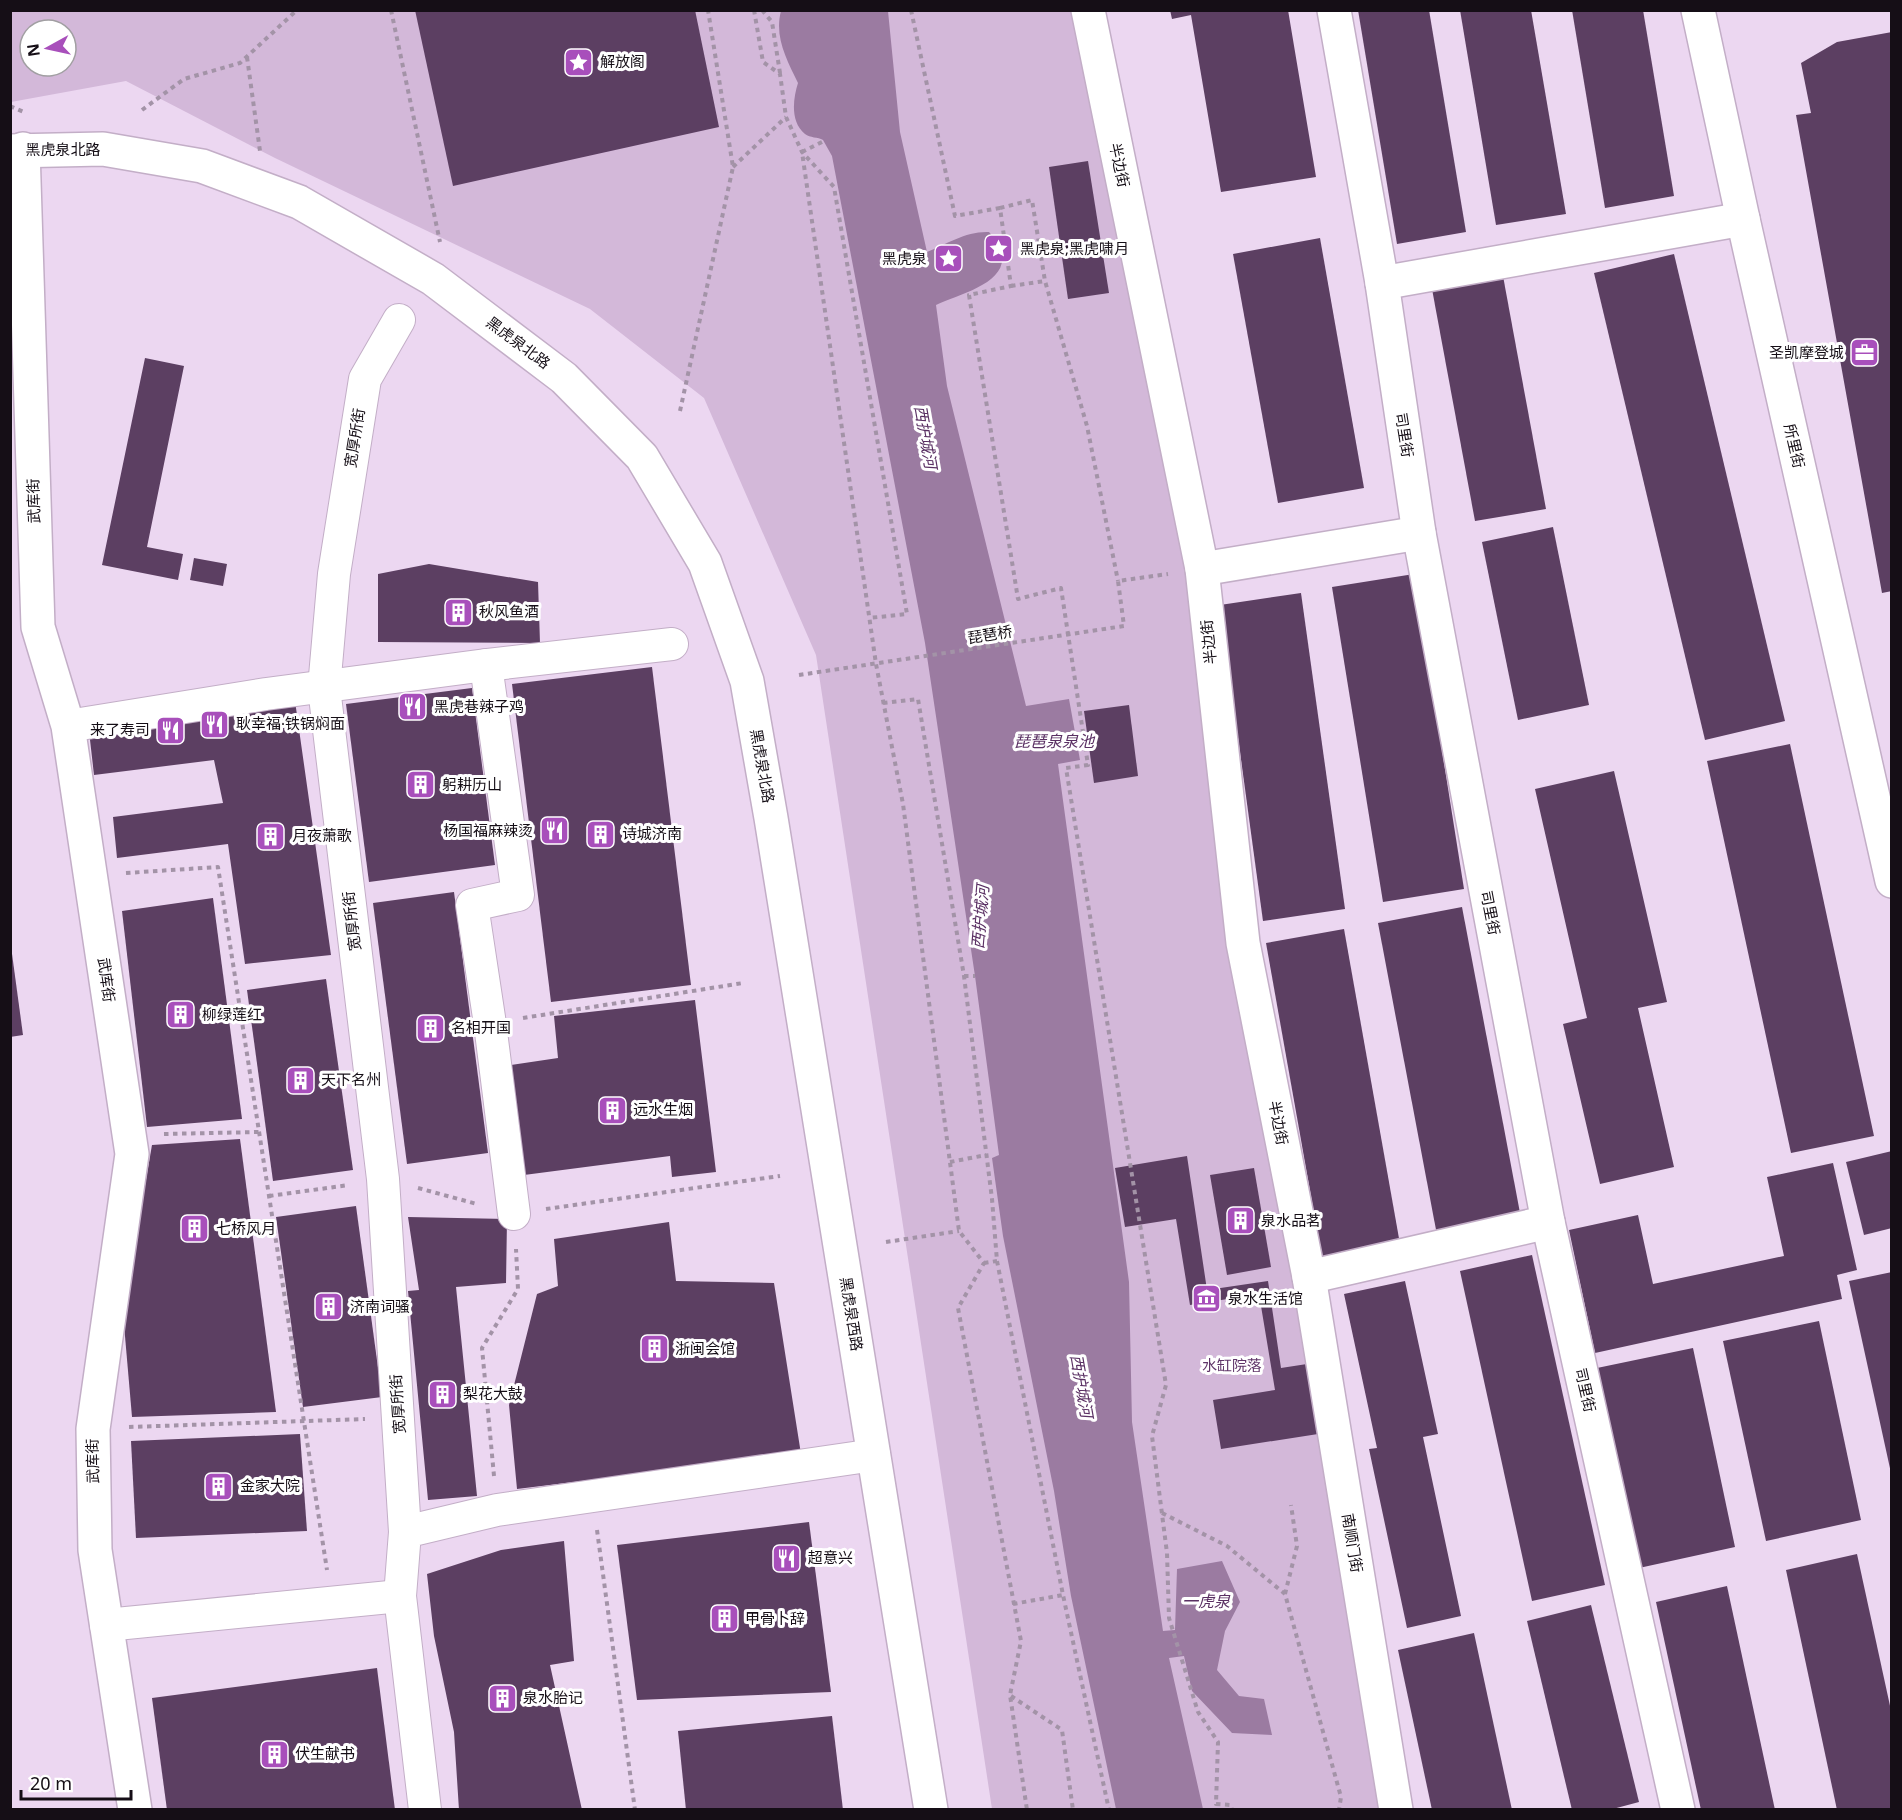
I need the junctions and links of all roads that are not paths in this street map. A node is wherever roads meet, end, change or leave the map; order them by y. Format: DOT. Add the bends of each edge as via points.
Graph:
graph roads {
  1 [pos="1088,10"];
  2 [pos="1335,10"];
  3 [pos="1698,10"];
  4 [pos="17,150"];
  5 [pos="1743,219"];
  6 [pos="1382,284"];
  7 [pos="399,320"];
  8 [pos="1419,533"];
  9 [pos="1202,569"];
  10 [pos="24,628"];
  11 [pos="672,644"];
  12 [pos="486,665"];
  13 [pos="324,688"];
  14 [pos="68,726"];
  15 [pos="771,818"];
  16 [pos="1892,881"];
  17 [pos="514,1214"];
  18 [pos="1548,1222"];
  19 [pos="1309,1277"];
  20 [pos="874,1455"];
  21 [pos="405,1532"];
  22 [pos="400,1596"];
  23 [pos="106,1625"];
  24 [pos="135,1809"];
  25 [pos="425,1809"];
  26 [pos="932,1809"];
  27 [pos="1396,1809"];
  28 [pos="1678,1809"];
  1 -- 9 [label="street, 半边街"];
  2 -- 6 [label="street, 司里街"];
  3 -- 5 [label="street, 所里街"];
  4 -- 10 [label="street, 武库街"];
  4 -- 15 [label="street, 黑虎泉北路" via="103,148 202,166 299,202 433,279 564,378 642,457 705,563 747,681"];
  5 -- 6 [label="street"];
  5 -- 16 [label="street, 所里街"];
  6 -- 8 [label="street, 司里街"];
  7 -- 13 [label="street, 宽厚所街" via="365,379 334,574"];
  8 -- 9 [label="street"];
  8 -- 18 [label="street, 司里街"];
  9 -- 19 [label="street, 半边街" via="1243,942"];
  10 -- 14 [label="street, 武库街"];
  11 -- 12 [label="street"];
  12 -- 13 [label="street"];
  12 -- 17 [label="street" via="518,895 472,905"];
  13 -- 14 [label="street"];
  13 -- 21 [label="street, 宽厚所街" via="383,1179"];
  14 -- 23 [label="street, 武库街" via="132,1154 93,1429 95,1550"];
  15 -- 20 [label="street, 黑虎泉西路"];
  18 -- 19 [label="street"];
  18 -- 28 [label="street, 司里街"];
  19 -- 27 [label="street, 南顺门街"];
  20 -- 21 [label="street" via="497,1510"];
  20 -- 26 [label="street, 黑虎泉西路"];
  21 -- 22 [label="street, 宽厚所街"];
  22 -- 23 [label="street"];
  22 -- 25 [label="street"];
  23 -- 24 [label="street, 武库街"];
}
